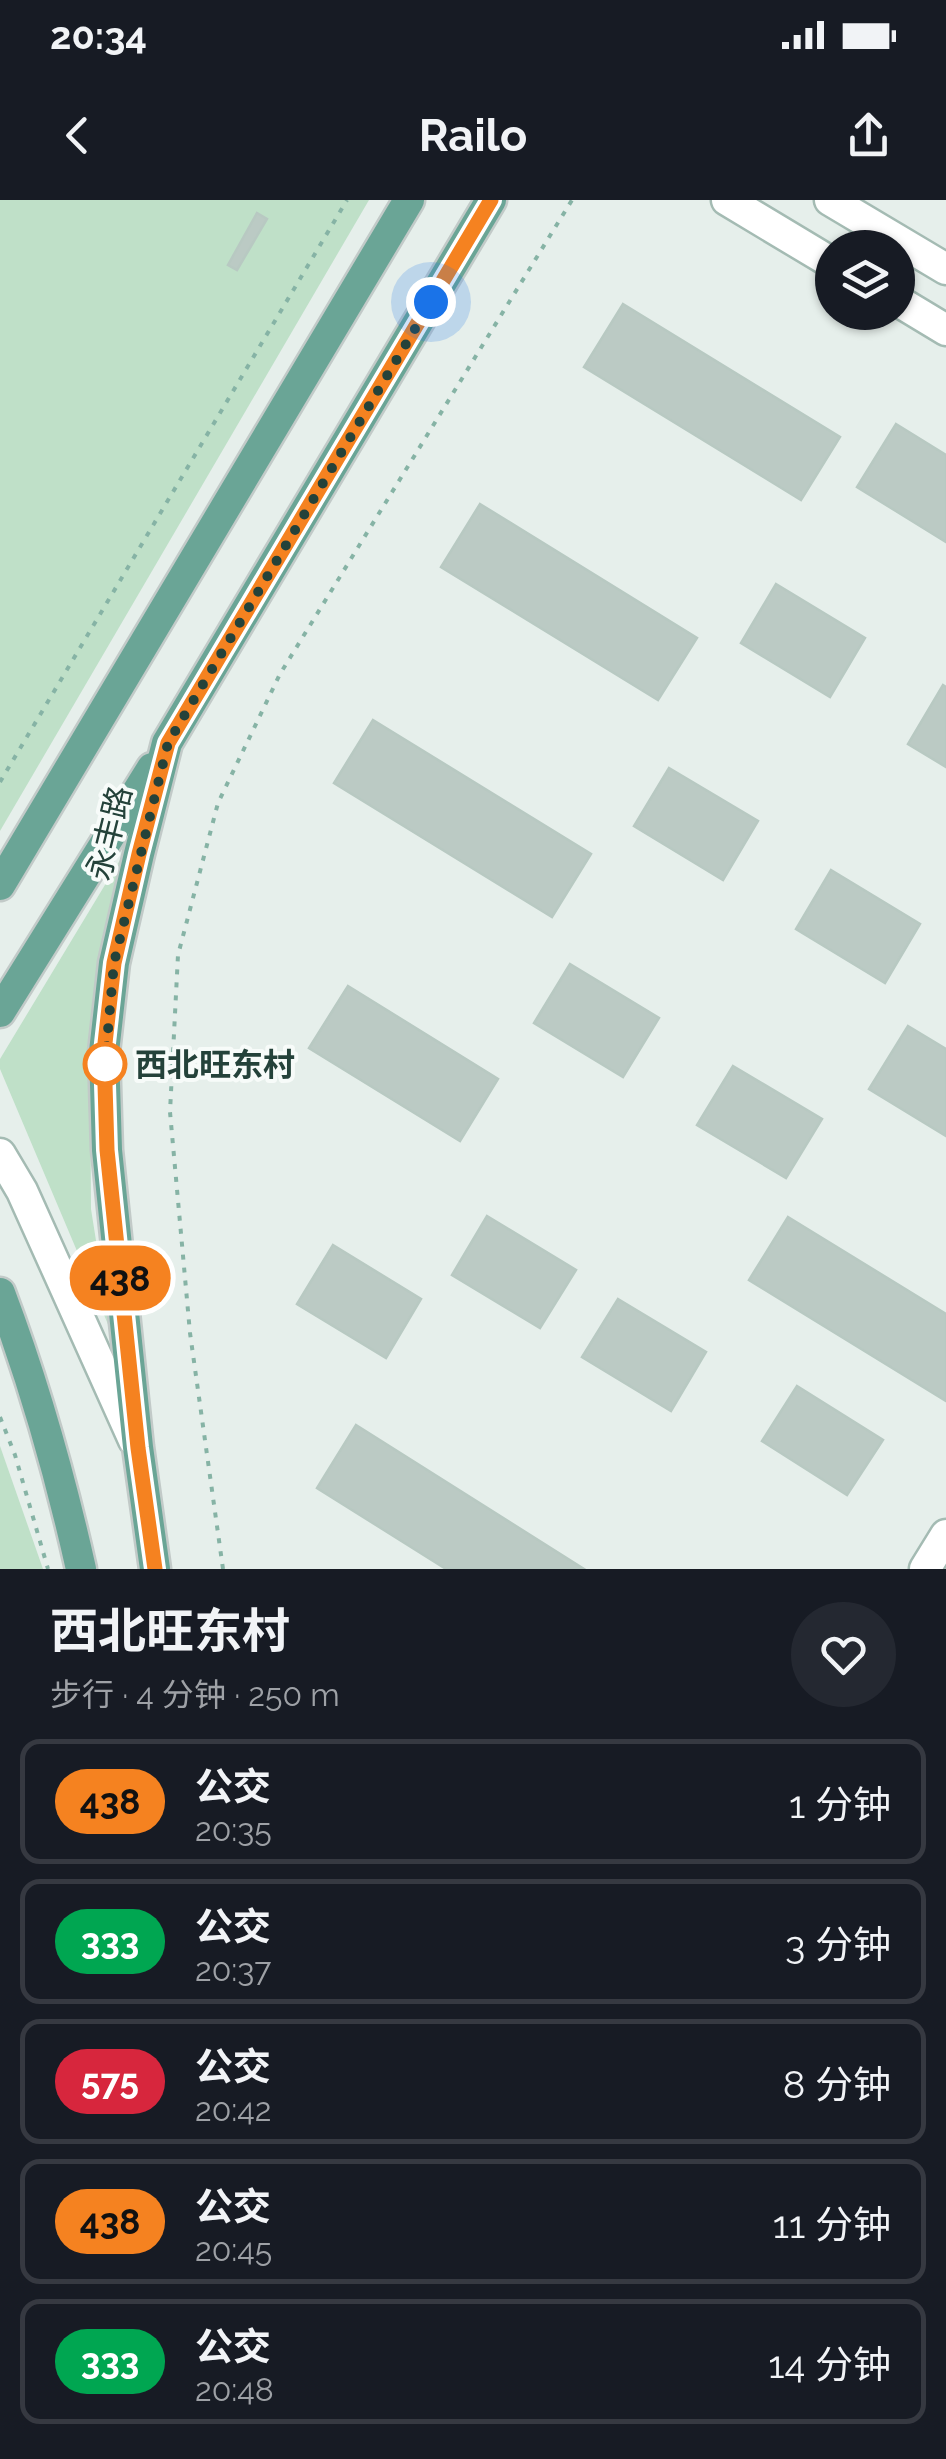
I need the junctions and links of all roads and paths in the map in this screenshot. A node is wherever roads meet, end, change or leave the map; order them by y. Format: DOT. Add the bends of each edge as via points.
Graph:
graph roads {
  1 [pos="347,200"];
  2 [pos="409,200"];
  3 [pos="492,200"];
  4 [pos="572,200"];
  5 [pos="727,200"];
  6 [pos="830,200"];
  7 [pos="815,253"];
  8 [pos="946,269"];
  9 [pos="915,312"];
  10 [pos="946,330"];
  11 [pos="168,743"];
  12 [pos="0,782"];
  13 [pos="0,885"];
  14 [pos="0,1012"];
  15 [pos="0,1154"];
  16 [pos="0,1292"];
  17 [pos="0,1417"];
  18 [pos="138,1448"];
  19 [pos="946,1535"];
  20 [pos="48,1569"];
  21 [pos="81,1569"];
  22 [pos="155,1569"];
  23 [pos="223,1569"];
  24 [pos="925,1569"];
  1 -- 12 [label="path"];
  2 -- 13 [label="main road, 永丰路"];
  3 -- 11 [label="main road, 永丰路"];
  4 -- 23 [label="path" via="280,674 218,803 178,954 170,1112 190,1333"];
  5 -- 7 [label="main road"];
  6 -- 8 [label="main road"];
  9 -- 10 [label="main road"];
  11 -- 14 [label="main road"];
  11 -- 18 [label="main road, 永丰路" via="114,963 104,1052 107,1150"];
  15 -- 18 [label="main road"];
  16 -- 21 [label="main road" via="44,1420"];
  17 -- 20 [label="path"];
  18 -- 22 [label="main road, 永丰路"];
  19 -- 24 [label="main road"];
}
